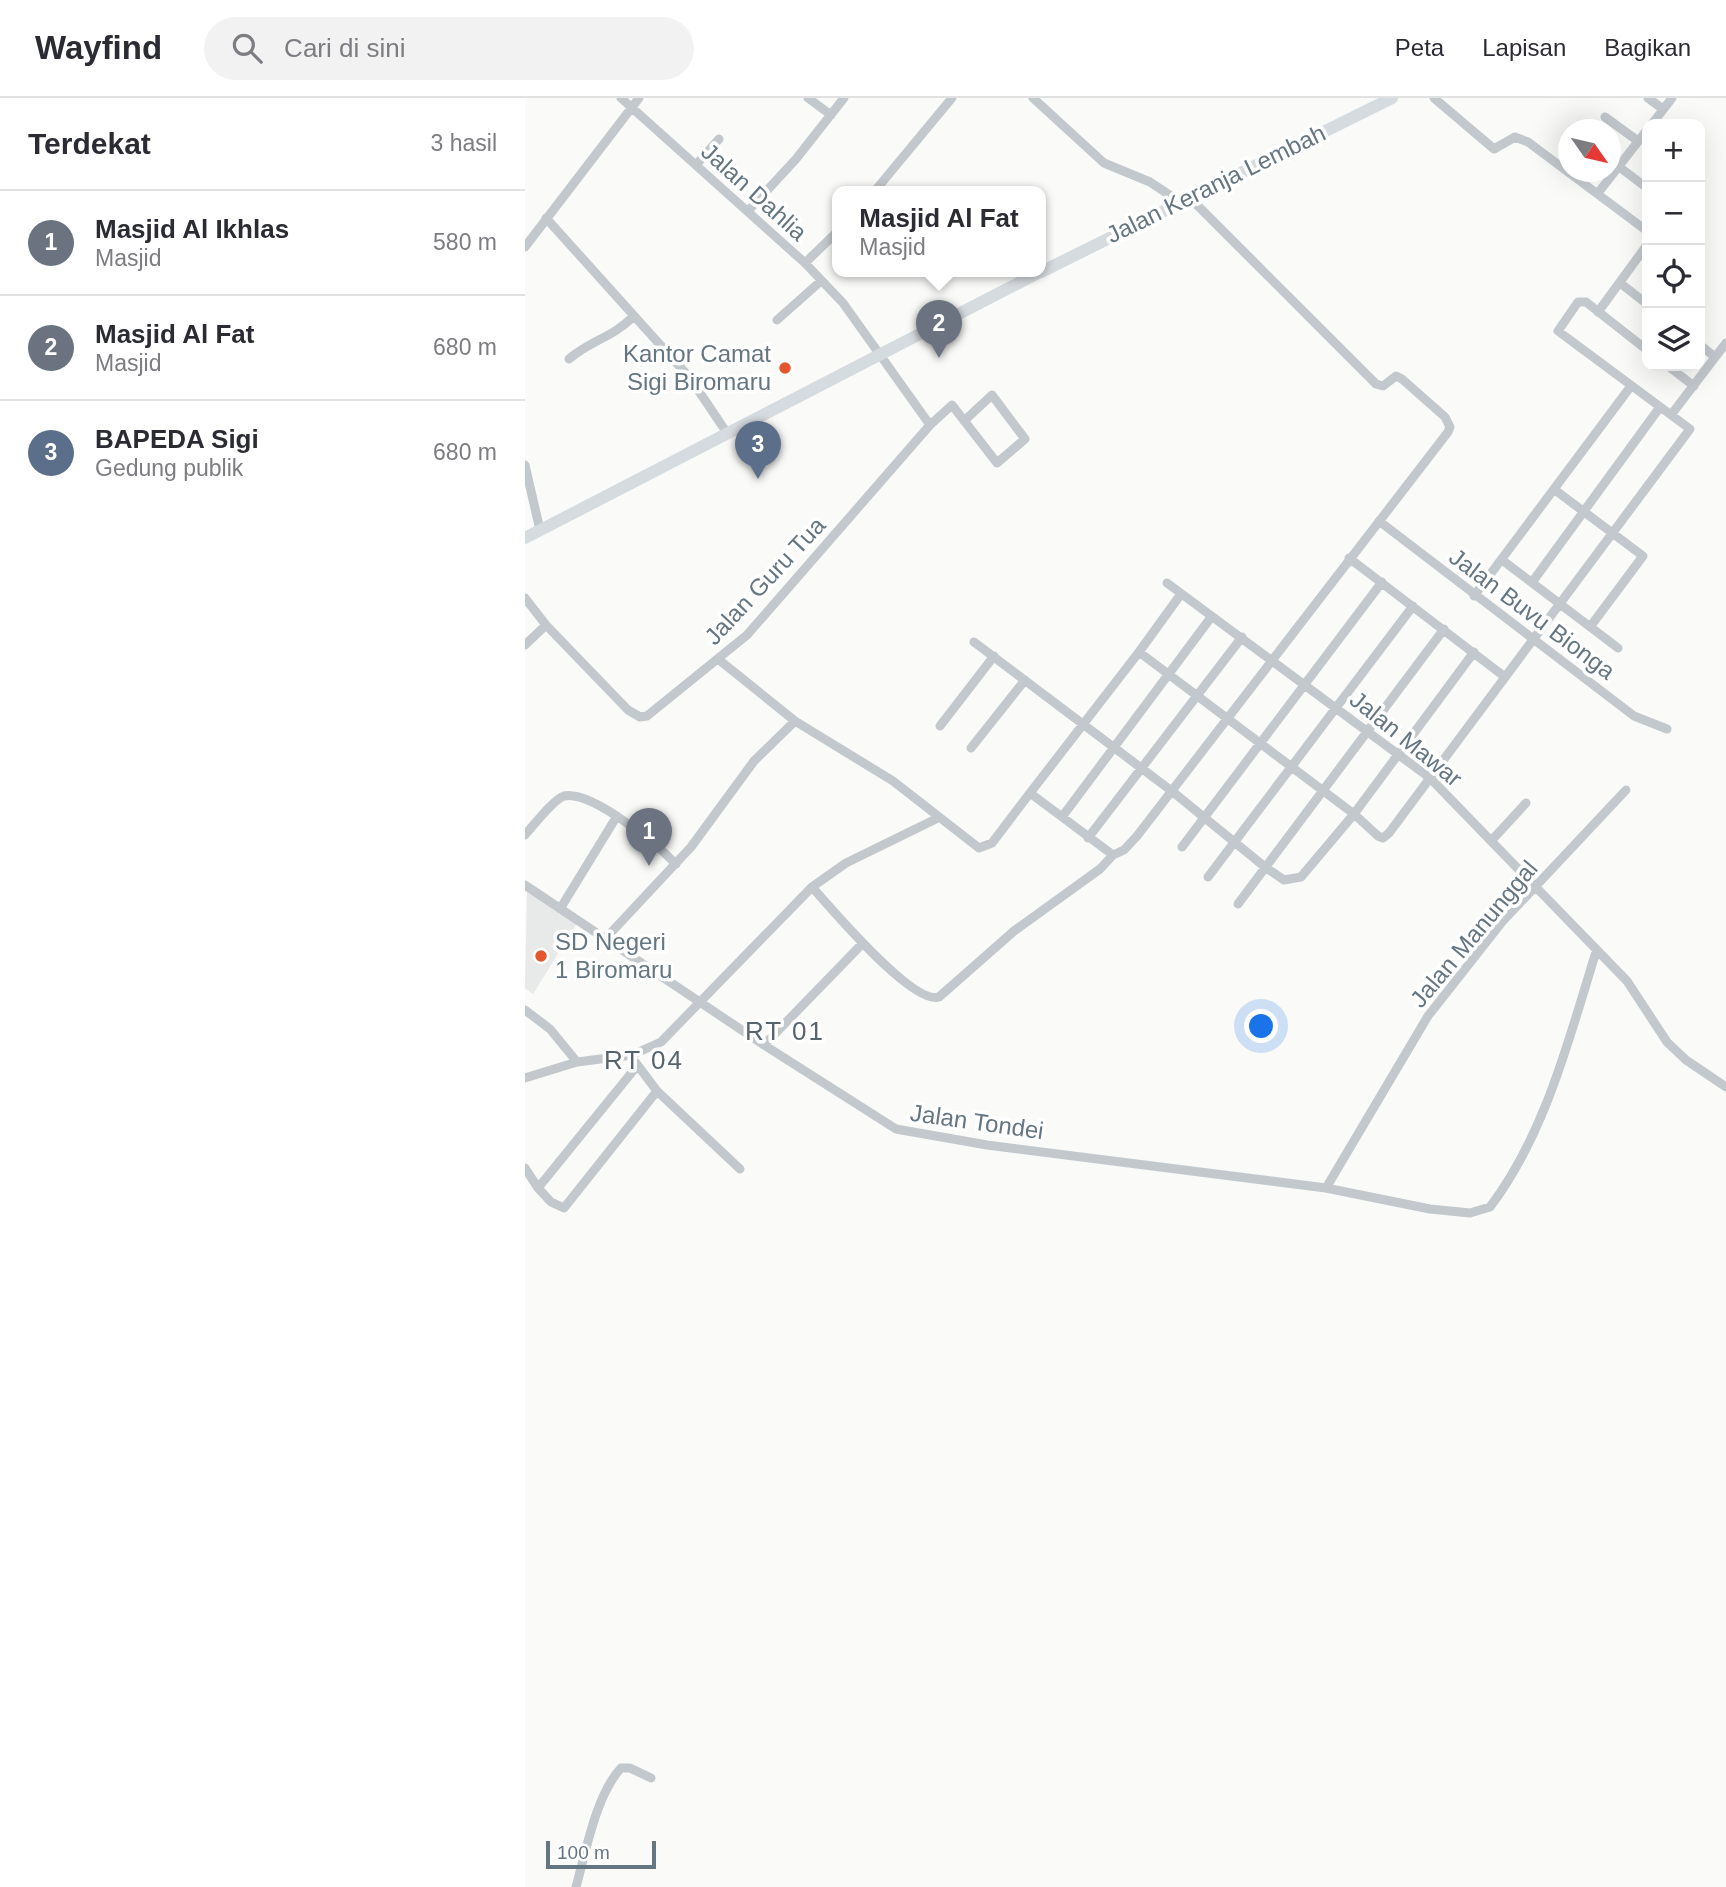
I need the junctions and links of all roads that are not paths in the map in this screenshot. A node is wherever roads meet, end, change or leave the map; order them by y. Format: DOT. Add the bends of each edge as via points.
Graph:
graph roads {
  1 [pos="621,98"];
  2 [pos="639,98"];
  3 [pos="808,98"];
  4 [pos="844,98"];
  5 [pos="952,98"];
  6 [pos="1033,98"];
  7 [pos="1392,98"];
  8 [pos="1434,98"];
  9 [pos="1648,98"];
  10 [pos="1672,98"];
  11 [pos="631,108"];
  12 [pos="1663,109"];
  13 [pos="831,115"];
  14 [pos="1605,117"];
  15 [pos="1656,119"];
  16 [pos="1642,137"];
  17 [pos="719,139"];
  18 [pos="1638,141"];
  19 [pos="1621,162"];
  20 [pos="696,165"];
  21 [pos="1621,168"];
  22 [pos="1606,182"];
  23 [pos="1642,184"];
  24 [pos="879,186"];
  25 [pos="1598,193"];
  26 [pos="1185,199"];
  27 [pos="748,211"];
  28 [pos="546,218"];
  29 [pos="1642,227"];
  30 [pos="832,238"];
  31 [pos="525,247"];
  32 [pos="1642,260"];
  33 [pos="805,263"];
  34 [pos="1046,269"];
  35 [pos="1030,277"];
  36 [pos="821,281"];
  37 [pos="1620,283"];
  38 [pos="1642,300"];
  39 [pos="1598,312"];
  40 [pos="634,316"];
  41 [pos="777,320"];
  42 [pos="1726,343"];
  43 [pos="1642,346"];
  44 [pos="1705,349"];
  45 [pos="878,356"];
  46 [pos="1715,357"];
  47 [pos="569,359"];
  48 [pos="1674,371"];
  49 [pos="1631,386"];
  50 [pos="1694,386"];
  51 [pos="1660,407"];
  52 [pos="1671,415"];
  53 [pos="964,421"];
  54 [pos="930,425"];
  55 [pos="727,433"];
  56 [pos="525,465"];
  57 [pos="1555,490"];
  58 [pos="1583,511"];
  59 [pos="1379,521"];
  60 [pos="540,530"];
  61 [pos="1614,534"];
  62 [pos="525,538"];
  63 [pos="1349,558"];
  64 [pos="1502,560"];
  65 [pos="1533,580"];
  66 [pos="1382,582"];
  67 [pos="1167,583"];
  68 [pos="1181,594"];
  69 [pos="1474,596"];
  70 [pos="525,598"];
  71 [pos="1560,604"];
  72 [pos="1413,606"];
  73 [pos="1212,616"];
  74 [pos="546,625"];
  75 [pos="1590,627"];
  76 [pos="1444,629"];
  77 [pos="1242,637"];
  78 [pos="1533,639"];
  79 [pos="974,642"];
  80 [pos="525,645"];
  81 [pos="1618,648"];
  82 [pos="1139,652"];
  83 [pos="1474,652"];
  84 [pos="994,656"];
  85 [pos="718,659"];
  86 [pos="1272,659"];
  87 [pos="1170,674"];
  88 [pos="1505,677"];
  89 [pos="1025,680"];
  90 [pos="1306,684"];
  91 [pos="1198,696"];
  92 [pos="1337,708"];
  93 [pos="1227,719"];
  94 [pos="795,721"];
  95 [pos="1083,724"];
  96 [pos="940,726"];
  97 [pos="1667,729"];
  98 [pos="1369,732"];
  99 [pos="1261,744"];
  100 [pos="971,748"];
  101 [pos="1114,748"];
  102 [pos="1398,754"];
  103 [pos="1292,768"];
  104 [pos="1140,769"];
  105 [pos="1430,778"];
  106 [pos="1626,790"];
  107 [pos="1173,792"];
  108 [pos="1323,792"];
  109 [pos="1030,793"];
  110 [pos="1525,803"];
  111 [pos="1354,814"];
  112 [pos="617,816"];
  113 [pos="1062,817"];
  114 [pos="938,818"];
  115 [pos="1204,820"];
  116 [pos="525,835"];
  117 [pos="1088,838"];
  118 [pos="1491,841"];
  119 [pos="1236,844"];
  120 [pos="1182,847"];
  121 [pos="1114,855"];
  122 [pos="676,864"];
  123 [pos="1265,867"];
  124 [pos="1208,877"];
  125 [pos="525,885"];
  126 [pos="812,887"];
  127 [pos="1536,887"];
  128 [pos="1238,904"];
  129 [pos="560,909"];
  130 [pos="605,939"];
  131 [pos="863,943"];
  132 [pos="1596,952"];
  133 [pos="700,1002"];
  134 [pos="525,1010"];
  135 [pos="764,1045"];
  136 [pos="632,1055"];
  137 [pos="577,1062"];
  138 [pos="637,1066"];
  139 [pos="525,1078"];
  140 [pos="1726,1087"];
  141 [pos="657,1091"];
  142 [pos="525,1168"];
  143 [pos="740,1169"];
  144 [pos="538,1188"];
  145 [pos="1326,1188"];
  146 [pos="651,1778"];
  147 [pos="576,1887"];
  1 -- 11 [label="street, Jalan Dahlia"];
  2 -- 11 [label="street"];
  3 -- 13 [label="street"];
  4 -- 13 [label="street"];
  5 -- 24 [label="street"];
  6 -- 26 [label="street" via="1104,163"];
  7 -- 26 [label="main road, Jalan Keranja Lembah"];
  8 -- 25 [label="street" via="1494,149 1511,137 1521,139"];
  9 -- 12 [label="street"];
  10 -- 12 [label="street"];
  11 -- 20 [label="street, Jalan Dahlia"];
  11 -- 28 [label="street"];
  12 -- 15 [label="street"];
  13 -- 27 [label="street"];
  14 -- 18 [label="street"];
  16 -- 18 [label="street"];
  17 -- 20 [label="street"];
  18 -- 19 [label="street"];
  20 -- 27 [label="street, Jalan Dahlia"];
  21 -- 23 [label="street"];
  22 -- 25 [label="street"];
  25 -- 29 [label="street"];
  26 -- 34 [label="main road, Jalan Keranja Lembah"];
  26 -- 59 [label="street" via="1376,384 1383,386 1396,376 1402,379 1448,421 1448,432"];
  27 -- 33 [label="street, Jalan Dahlia"];
  28 -- 31 [label="street"];
  28 -- 40 [label="street"];
  30 -- 33 [label="street"];
  32 -- 37 [label="street"];
  33 -- 36 [label="street, Jalan Dahlia"];
  35 -- 45 [label="main road, Jalan Keranja Lembah"];
  36 -- 41 [label="street"];
  36 -- 45 [label="street, Jalan Dahlia" via="843,303"];
  37 -- 38 [label="street"];
  37 -- 39 [label="street"];
  39 -- 43 [label="street"];
  39 -- 49 [label="street" via="1586,302 1578,302 1559,331"];
  40 -- 47 [label="street" via="615,334 583,347"];
  40 -- 55 [label="street" via="690,378"];
  42 -- 46 [label="street"];
  44 -- 46 [label="street"];
  45 -- 54 [label="street"];
  45 -- 55 [label="main road, Jalan Keranja Lembah"];
  46 -- 50 [label="street"];
  48 -- 50 [label="street"];
  49 -- 51 [label="street"];
  49 -- 57 [label="street"];
  50 -- 52 [label="street"];
  51 -- 52 [label="street"];
  51 -- 58 [label="street"];
  52 -- 61 [label="street" via="1690,429"];
  53 -- 53 [label="street" via="997,463 1025,439 992,395"];
  53 -- 54 [label="street, Jalan Guru Tua" via="952,405"];
  54 -- 85 [label="street, Jalan Guru Tua" via="780,600"];
  55 -- 60 [label="main road, Jalan Keranja Lembah"];
  56 -- 60 [label="street"];
  57 -- 58 [label="street"];
  57 -- 64 [label="street"];
  58 -- 61 [label="street"];
  58 -- 65 [label="street"];
  59 -- 63 [label="street"];
  59 -- 69 [label="street, Jalan Buvu Bionga"];
  60 -- 62 [label="main road, Jalan Keranja Lembah"];
  61 -- 71 [label="street"];
  61 -- 75 [label="street" via="1643,556"];
  63 -- 66 [label="street"];
  63 -- 86 [label="street"];
  64 -- 65 [label="street"];
  64 -- 69 [label="street"];
  65 -- 71 [label="street"];
  66 -- 72 [label="street"];
  66 -- 90 [label="street"];
  67 -- 68 [label="street, Jalan Mawar"];
  68 -- 73 [label="street, Jalan Mawar"];
  68 -- 82 [label="street"];
  69 -- 78 [label="street, Jalan Buvu Bionga"];
  70 -- 74 [label="street, Jalan Guru Tua"];
  71 -- 75 [label="street"];
  71 -- 78 [label="street"];
  72 -- 76 [label="street"];
  72 -- 92 [label="street"];
  73 -- 77 [label="street, Jalan Mawar"];
  73 -- 87 [label="street"];
  74 -- 80 [label="street"];
  74 -- 85 [label="street, Jalan Guru Tua" via="641,718 653,714"];
  75 -- 81 [label="street"];
  76 -- 83 [label="street"];
  76 -- 98 [label="street"];
  77 -- 86 [label="street, Jalan Mawar"];
  77 -- 91 [label="street"];
  78 -- 88 [label="street"];
  78 -- 97 [label="street, Jalan Buvu Bionga" via="1634,716"];
  79 -- 84 [label="street"];
  82 -- 87 [label="street"];
  82 -- 95 [label="street"];
  83 -- 88 [label="street"];
  83 -- 102 [label="street"];
  84 -- 89 [label="street"];
  84 -- 96 [label="street"];
  85 -- 94 [label="street"];
  86 -- 90 [label="street, Jalan Mawar"];
  86 -- 93 [label="street"];
  87 -- 91 [label="street"];
  87 -- 101 [label="street"];
  88 -- 105 [label="street"];
  89 -- 95 [label="street"];
  89 -- 100 [label="street"];
  90 -- 92 [label="street, Jalan Mawar"];
  90 -- 99 [label="street"];
  91 -- 93 [label="street"];
  91 -- 104 [label="street"];
  92 -- 98 [label="street, Jalan Mawar"];
  92 -- 103 [label="street"];
  93 -- 99 [label="street"];
  93 -- 107 [label="street"];
  94 -- 114 [label="street" via="894,781"];
  94 -- 122 [label="street" via="737,782"];
  95 -- 101 [label="street"];
  95 -- 109 [label="street"];
  98 -- 102 [label="street, Jalan Mawar"];
  98 -- 108 [label="street"];
  99 -- 103 [label="street"];
  99 -- 115 [label="street"];
  101 -- 104 [label="street"];
  101 -- 113 [label="street"];
  102 -- 105 [label="street, Jalan Mawar"];
  102 -- 111 [label="street"];
  103 -- 108 [label="street"];
  103 -- 119 [label="street"];
  104 -- 107 [label="street"];
  104 -- 117 [label="street"];
  105 -- 111 [label="street" via="1383,838"];
  105 -- 118 [label="street, Jalan Mawar"];
  106 -- 127 [label="street, Jalan Manunggal"];
  107 -- 115 [label="street"];
  107 -- 121 [label="street" via="1124,850"];
  108 -- 111 [label="street"];
  108 -- 123 [label="street"];
  109 -- 113 [label="street"];
  109 -- 114 [label="street" via="986,847 974,845"];
  110 -- 118 [label="street"];
  111 -- 123 [label="street" via="1301,877 1284,880"];
  112 -- 116 [label="street" via="565,796"];
  112 -- 122 [label="street"];
  112 -- 129 [label="street"];
  113 -- 117 [label="street"];
  114 -- 126 [label="street" via="846,863"];
  115 -- 119 [label="street"];
  115 -- 120 [label="street"];
  117 -- 121 [label="street"];
  118 -- 127 [label="street, Jalan Mawar"];
  119 -- 123 [label="street"];
  119 -- 124 [label="street"];
  121 -- 131 [label="street" via="1014,931 939,997 921,995"];
  122 -- 130 [label="street"];
  123 -- 128 [label="street"];
  125 -- 129 [label="street, Jalan Tondei"];
  126 -- 131 [label="street"];
  126 -- 133 [label="street"];
  127 -- 132 [label="street, Jalan Mawar"];
  127 -- 145 [label="street, Jalan Manunggal" via="1502,922 1428,1016"];
  129 -- 130 [label="street, Jalan Tondei"];
  130 -- 133 [label="street, Jalan Tondei"];
  131 -- 135 [label="street"];
  132 -- 140 [label="street, Jalan Mawar" via="1627,981 1667,1042"];
  132 -- 145 [label="street, Jalan Tondei" via="1547,1101 1490,1206 1470,1213 1430,1209"];
  133 -- 135 [label="street, Jalan Tondei"];
  133 -- 136 [label="street" via="661,1042"];
  134 -- 137 [label="street" via="550,1030"];
  135 -- 145 [label="street, Jalan Tondei" via="901,1131"];
  136 -- 137 [label="street"];
  136 -- 138 [label="street"];
  137 -- 139 [label="street"];
  138 -- 141 [label="street"];
  138 -- 144 [label="street"];
  141 -- 143 [label="street"];
  141 -- 144 [label="street" via="563,1208"];
  142 -- 144 [label="street"];
  146 -- 147 [label="street" via="621,1768 612,1778"];
}
